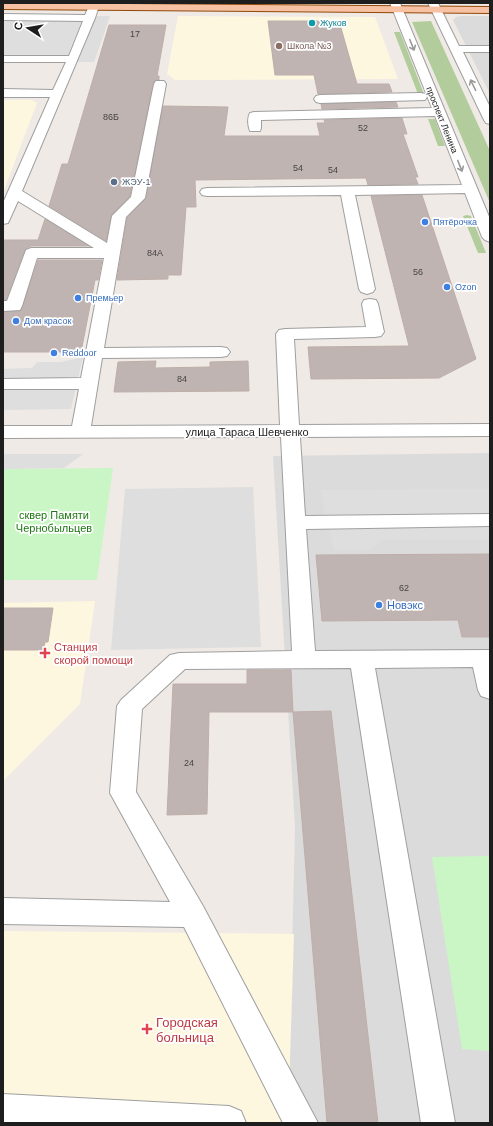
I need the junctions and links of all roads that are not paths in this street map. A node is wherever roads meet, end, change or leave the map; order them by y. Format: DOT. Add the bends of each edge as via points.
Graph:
graph roads {
  1 [pos="165,5"];
  2 [pos="3,6"];
  3 [pos="94,6"];
  4 [pos="396,6"];
  5 [pos="435,6"];
  6 [pos="489,11"];
  7 [pos="3,18"];
  8 [pos="90,18"];
  9 [pos="490,49"];
  10 [pos="456,50"];
  11 [pos="3,59"];
  12 [pos="73,59"];
  13 [pos="160,84"];
  14 [pos="3,93"];
  15 [pos="58,94"];
  16 [pos="433,97"];
  17 [pos="320,99"];
  18 [pos="439,112"];
  19 [pos="489,117"];
  20 [pos="255,128"];
  21 [pos="469,189"];
  22 [pos="347,191"];
  23 [pos="207,192"];
  24 [pos="15,194"];
  25 [pos="3,220"];
  26 [pos="490,237"];
  27 [pos="112,253"];
  28 [pos="3,306"];
  29 [pos="221,352"];
  30 [pos="94,353"];
  31 [pos="88,383"];
  32 [pos="3,384"];
  33 [pos="490,430"];
  34 [pos="3,432"];
  35 [pos="80,432"];
  36 [pos="291,432"];
  37 [pos="490,520"];
  38 [pos="295,523"];
  39 [pos="487,658"];
  40 [pos="304,660"];
  41 [pos="362,660"];
  42 [pos="490,690"];
  43 [pos="3,911"];
  44 [pos="193,915"];
  45 [pos="3,1110"];
  46 [pos="228,1123"];
  47 [pos="301,1123"];
  48 [pos="438,1123"];
  1 -- 3 [label="main road"];
  1 -- 4 [label="main road"];
  2 -- 3 [label="main road"];
  3 -- 8 [label="street"];
  4 -- 5 [label="main road"];
  4 -- 16 [label="street, проспект Ленина, one-way"];
  5 -- 6 [label="main road"];
  5 -- 10 [label="street"];
  7 -- 8 [label="street"];
  8 -- 12 [label="street"];
  9 -- 10 [label="street"];
  19 -- 10 [label="street, one-way"];
  11 -- 12 [label="street"];
  12 -- 15 [label="street"];
  13 -- 27 [label="street" via="138,198 119,216"];
  14 -- 15 [label="street"];
  15 -- 24 [label="street"];
  16 -- 17 [label="street"];
  16 -- 18 [label="street, проспект Ленина"];
  18 -- 20 [label="street" via="254,116"];
  18 -- 21 [label="street, проспект Ленина, one-way"];
  21 -- 22 [label="street"];
  21 -- 26 [label="street, проспект Ленина"];
  22 -- 23 [label="street"];
  22 -- 36 [label="street" via="376,332 284,334"];
  24 -- 25 [label="street"];
  24 -- 27 [label="street"];
  27 -- 28 [label="street" via="31,253 14,306"];
  27 -- 30 [label="street"];
  29 -- 30 [label="street"];
  30 -- 31 [label="street"];
  31 -- 32 [label="street"];
  31 -- 35 [label="street"];
  33 -- 36 [label="street, улица Тараса Шевченко"];
  34 -- 35 [label="street, улица Тараса Шевченко"];
  35 -- 36 [label="street, улица Тараса Шевченко"];
  36 -- 38 [label="street"];
  37 -- 38 [label="street"];
  38 -- 40 [label="street"];
  39 -- 41 [label="street"];
  39 -- 42 [label="street"];
  40 -- 41 [label="street"];
  40 -- 44 [label="street" via="179,661 130,706 123,793"];
  41 -- 48 [label="street"];
  43 -- 44 [label="street"];
  44 -- 47 [label="street"];
  45 -- 46 [label="street"];
}
